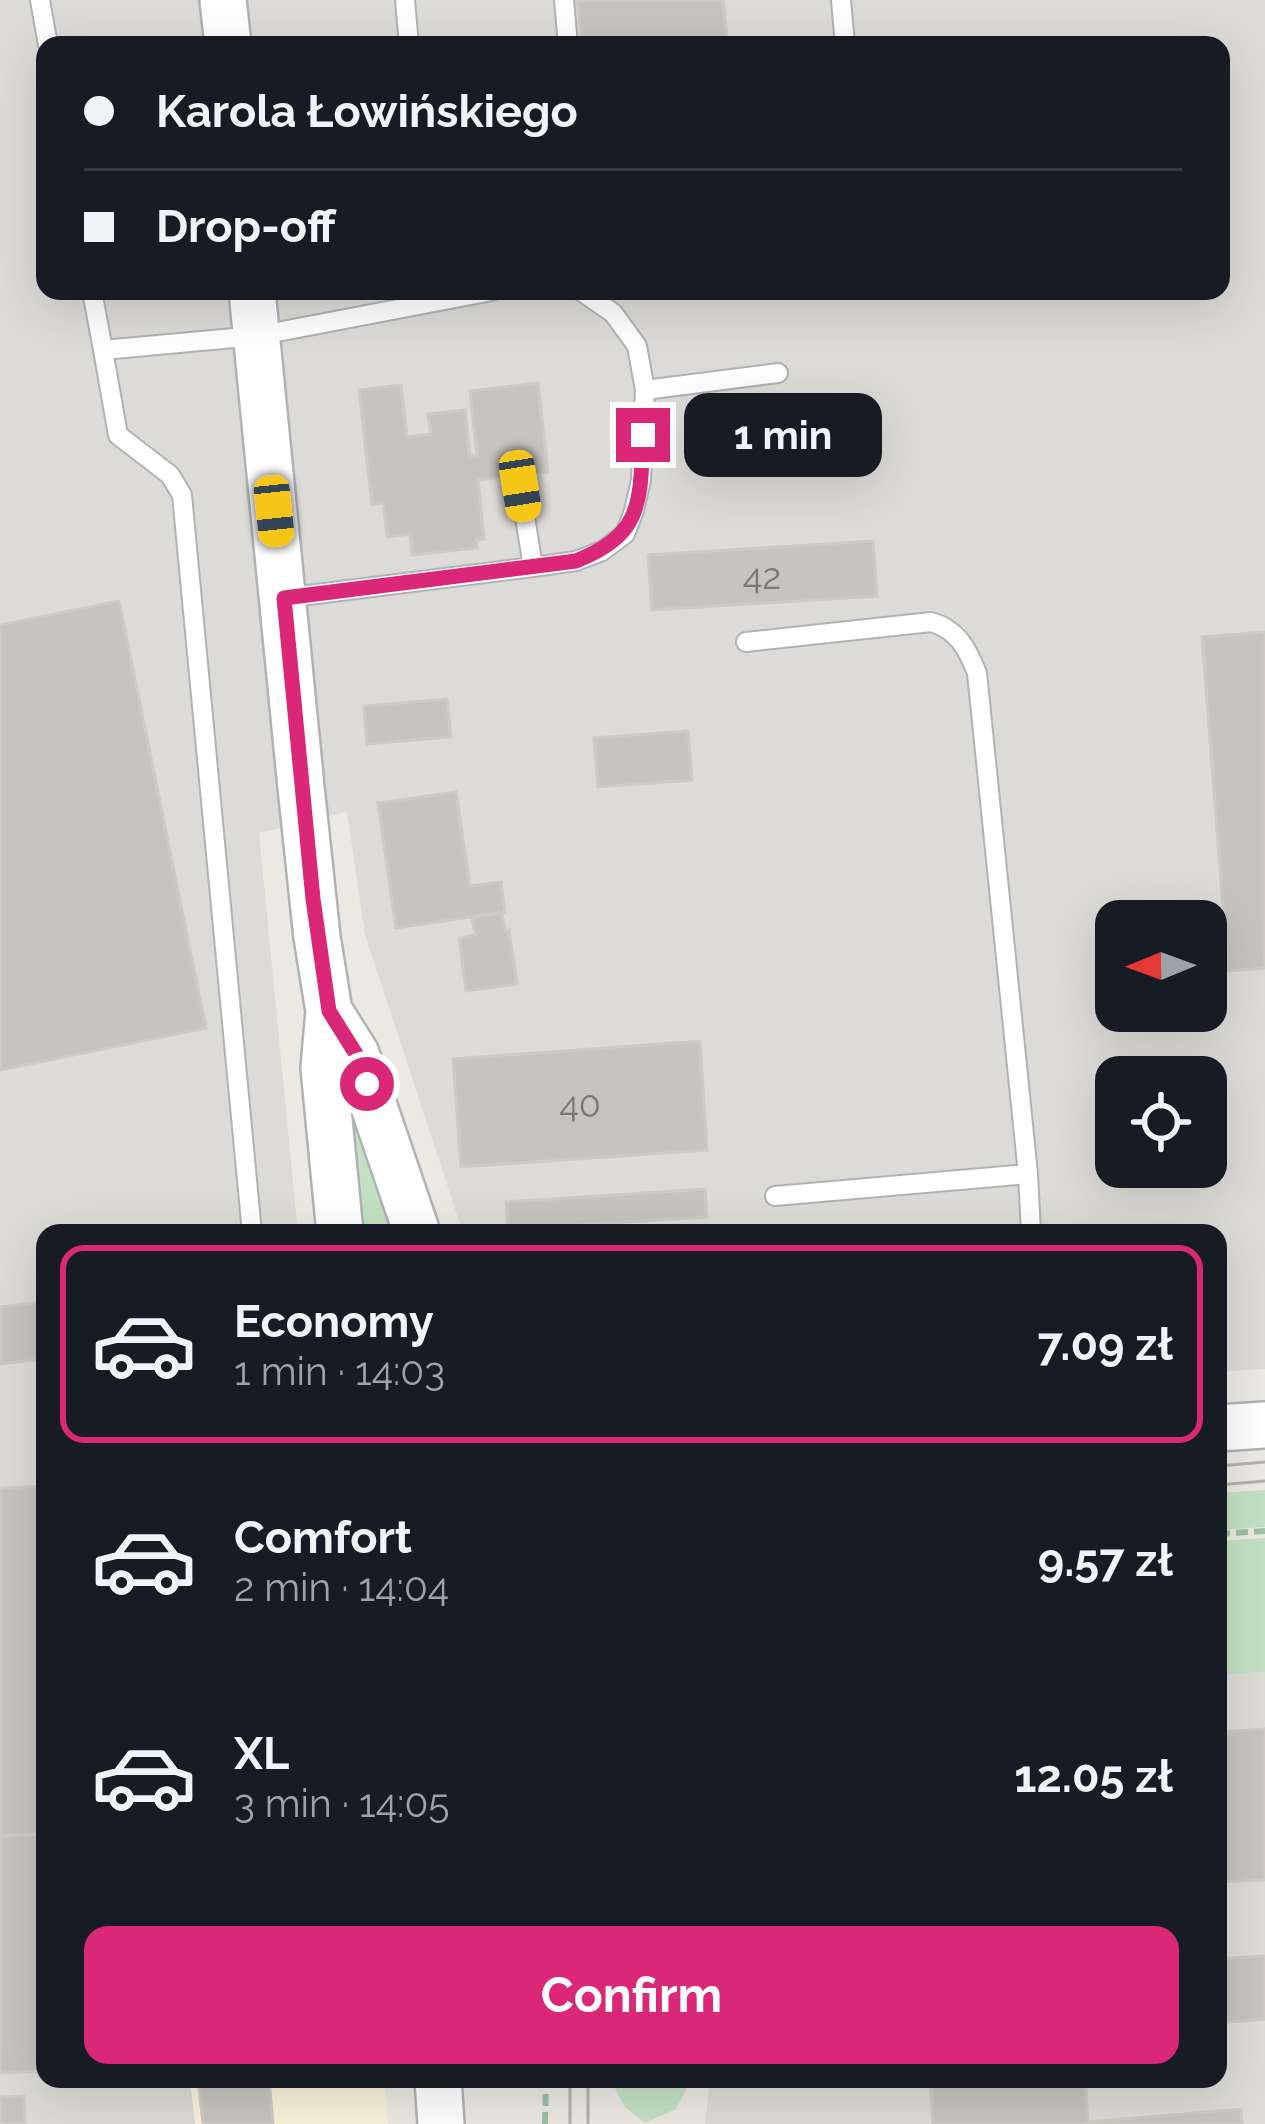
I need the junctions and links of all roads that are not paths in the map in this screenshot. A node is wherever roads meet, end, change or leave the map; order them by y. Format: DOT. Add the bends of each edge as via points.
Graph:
graph roads {
  1 [pos="40,0"];
  2 [pos="223,0"];
  3 [pos="405,0"];
  4 [pos="564,0"];
  5 [pos="841,0"];
  6 [pos="46,36"];
  7 [pos="227,36"];
  8 [pos="408,36"];
  9 [pos="567,36"];
  10 [pos="844,36"];
  11 [pos="94,300"];
  12 [pos="253,300"];
  13 [pos="446,300"];
  14 [pos="594,300"];
  15 [pos="256,337"];
  16 [pos="103,350"];
  17 [pos="778,373"];
  18 [pos="645,390"];
  19 [pos="520,486"];
  20 [pos="533,567"];
  21 [pos="284,598"];
  22 [pos="746,642"];
  23 [pos="329,1011"];
  24 [pos="1028,1174"];
  25 [pos="775,1196"];
  26 [pos="251,1224"];
  27 [pos="339,1224"];
  28 [pos="414,1224"];
  29 [pos="1031,1224"];
  30 [pos="1265,1425"];
  31 [pos="1227,1427"];
  32 [pos="439,2088"];
  33 [pos="441,2124"];
  1 -- 6 [label="lane"];
  2 -- 7 [label="street"];
  3 -- 8 [label="lane"];
  4 -- 9 [label="lane"];
  5 -- 10 [label="lane"];
  11 -- 16 [label="lane"];
  12 -- 15 [label="street"];
  13 -- 15 [label="lane"];
  14 -- 18 [label="lane" via="637,346"];
  15 -- 16 [label="lane"];
  15 -- 21 [label="street"];
  16 -- 26 [label="lane" via="118,435 170,475 182,495"];
  17 -- 18 [label="lane"];
  18 -- 20 [label="lane" via="641,480 625,534 576,561"];
  19 -- 20 [label="lane"];
  20 -- 21 [label="lane"];
  21 -- 23 [label="street"];
  22 -- 24 [label="lane" via="931,622 946,626 970,654"];
  23 -- 27 [label="street" via="323,1068"];
  23 -- 28 [label="street" via="356,1054"];
  24 -- 25 [label="lane"];
  24 -- 29 [label="lane"];
  30 -- 31 [label="street"];
  32 -- 33 [label="street"];
}
